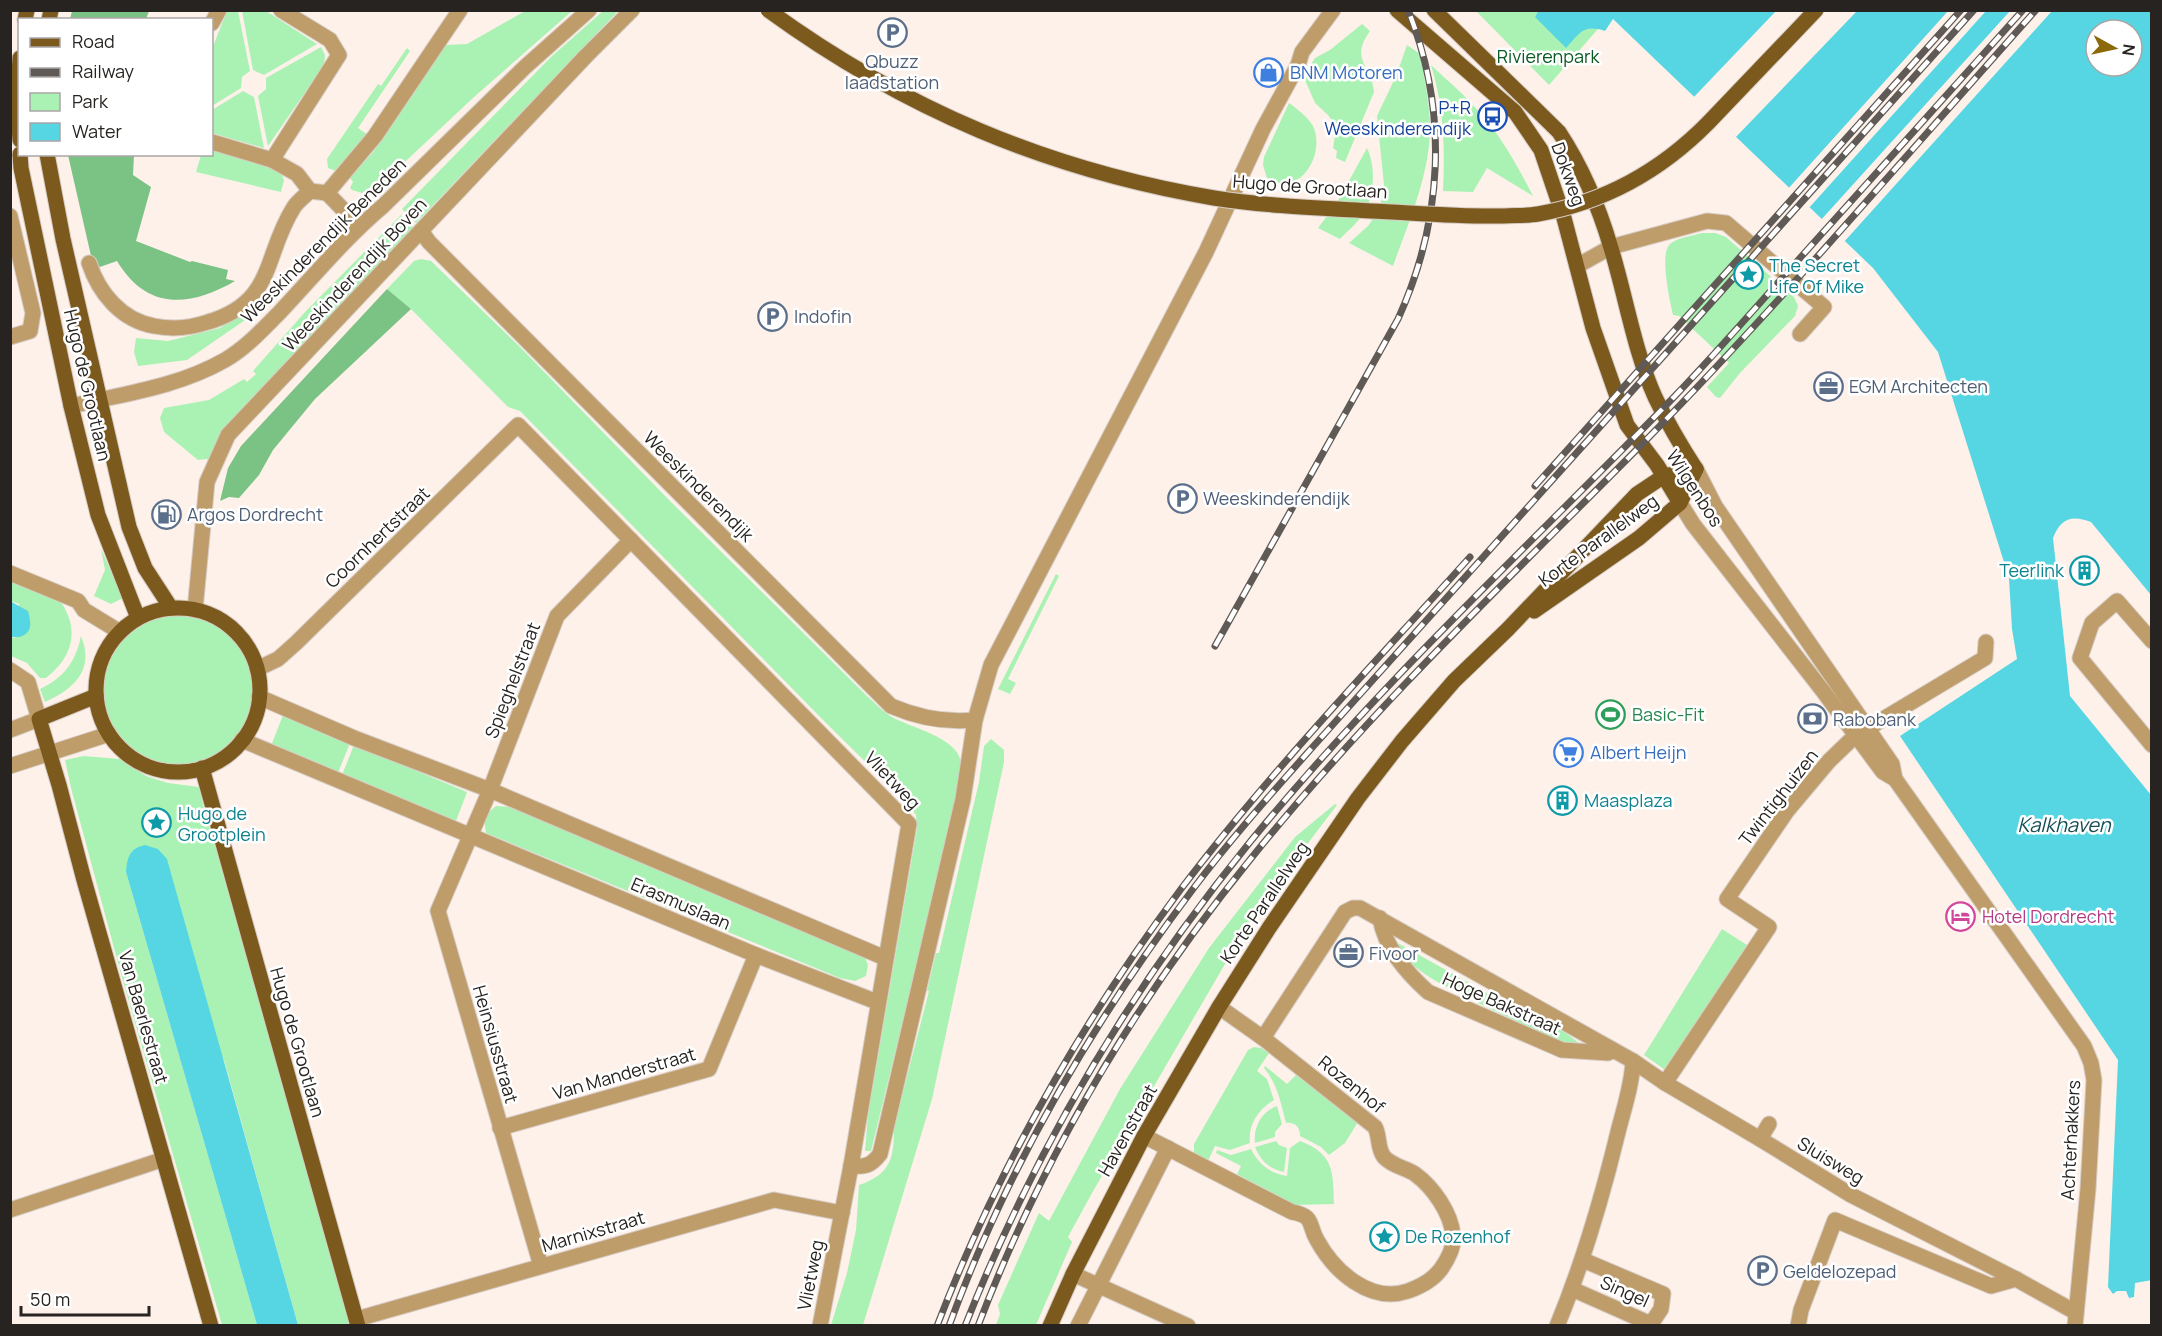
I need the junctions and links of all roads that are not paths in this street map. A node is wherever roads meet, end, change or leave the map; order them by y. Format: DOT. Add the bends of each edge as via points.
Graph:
graph roads {
  1 [pos="281,10"];
  2 [pos="460,10"];
  3 [pos="590,10"];
  4 [pos="632,10"];
  5 [pos="768,10"];
  6 [pos="1333,10"];
  7 [pos="1397,10"];
  8 [pos="1434,10"];
  9 [pos="1816,10"];
  10 [pos="18,77"];
  11 [pos="18,104"];
  12 [pos="213,142"];
  13 [pos="10,145"];
  14 [pos="47,156"];
  15 [pos="272,160"];
  16 [pos="21,161"];
  17 [pos="310,191"];
  18 [pos="327,193"];
  19 [pos="10,216"];
  20 [pos="359,226"];
  21 [pos="422,231"];
  22 [pos="1611,247"];
  23 [pos="89,263"];
  24 [pos="1577,266"];
  25 [pos="1800,334"];
  26 [pos="10,337"];
  27 [pos="99,400"];
  28 [pos="71,406"];
  29 [pos="518,425"];
  30 [pos="1696,469"];
  31 [pos="1664,476"];
  32 [pos="1680,503"];
  33 [pos="631,540"];
  34 [pos="10,573"];
  35 [pos="171,608"];
  36 [pos="195,610"];
  37 [pos="138,618"];
  38 [pos="1508,629"];
  39 [pos="120,632"];
  40 [pos="2151,641"];
  41 [pos="1986,642"];
  42 [pos="257,669"];
  43 [pos="10,670"];
  44 [pos="96,696"];
  45 [pos="259,697"];
  46 [pos="39,719"];
  47 [pos="975,720"];
  48 [pos="10,730"];
  49 [pos="1862,732"];
  50 [pos="109,734"];
  51 [pos="242,740"];
  52 [pos="2151,745"];
  53 [pos="50,753"];
  54 [pos="10,766"];
  55 [pos="202,768"];
  56 [pos="490,790"];
  57 [pos="470,836"];
  58 [pos="1380,918"];
  59 [pos="756,955"];
  60 [pos="885,958"];
  61 [pos="877,1002"];
  62 [pos="1219,1006"];
  63 [pos="1263,1038"];
  64 [pos="1613,1050"];
  65 [pos="1633,1060"];
  66 [pos="1665,1083"];
  67 [pos="1769,1124"];
  68 [pos="500,1128"];
  69 [pos="1144,1136"];
  70 [pos="1760,1139"];
  71 [pos="1168,1148"];
  72 [pos="164,1159"];
  73 [pos="851,1166"];
  74 [pos="10,1210"];
  75 [pos="842,1213"];
  76 [pos="1583,1260"];
  77 [pos="541,1266"];
  78 [pos="1073,1274"];
  79 [pos="2016,1279"];
  80 [pos="1103,1287"];
  81 [pos="1572,1289"];
  82 [pos="358,1322"];
  83 [pos="2076,1322"];
  84 [pos="211,1326"];
  85 [pos="820,1326"];
  86 [pos="1050,1326"];
  87 [pos="1078,1326"];
  88 [pos="1188,1326"];
  89 [pos="1557,1326"];
  90 [pos="1797,1326"];
  1 -- 15 [label="street" via="330,40 339,55"];
  2 -- 18 [label="street" via="375,136"];
  3 -- 20 [label="street, Weeskinderendijk Beneden"];
  4 -- 21 [label="street, Weeskinderendijk Boven"];
  5 -- 9 [label="main road, Hugo de Grootlaan, bridge" via="917,104 964,126 1080,168 1156,188 1294,208 1474,217 1536,215 1583,203 1635,180 1685,146"];
  6 -- 47 [label="street" via="1302,52 1206,252 991,665"];
  7 -- 24 [label="main road, Dokweg" via="1503,100 1528,129 1552,179"];
  8 -- 22 [label="main road, Dokweg" via="1559,132 1590,190"];
  10 -- 11 [label="main road"];
  12 -- 15 [label="street"];
  13 -- 16 [label="main road, Hugo de Grootlaan"];
  14 -- 27 [label="main road, Hugo de Grootlaan"];
  15 -- 17 [label="street" via="297,174"];
  16 -- 28 [label="main road, Hugo de Grootlaan"];
  17 -- 18 [label="street"];
  17 -- 23 [label="street" via="286,221 261,285 246,303 217,320 173,329 136,320 104,294"];
  18 -- 20 [label="street"];
  19 -- 26 [label="street" via="33,313 30,331"];
  20 -- 27 [label="street, Weeskinderendijk Beneden" via="262,330 225,360 182,379"];
  21 -- 36 [label="street, Weeskinderendijk Boven" via="228,435 207,482"];
  21 -- 47 [label="street, Weeskinderendijk" via="891,706 952,722"];
  22 -- 24 [label="street"];
  22 -- 25 [label="street" via="1707,221 1726,223 1824,307"];
  22 -- 30 [label="main road, Wilgenbos" via="1655,396"];
  24 -- 31 [label="main road, Wilgenbos" via="1593,328 1627,425"];
  27 -- 28 [label="street, Weeskinderendijk Beneden"];
  27 -- 35 [label="main road, Hugo de Grootlaan" via="129,527 145,568"];
  28 -- 37 [label="main road, Hugo de Grootlaan" via="98,515"];
  29 -- 33 [label="street, Vlietweg"];
  29 -- 42 [label="street, Coornhertstraat" via="296,644"];
  30 -- 31 [label="main road, Korte Parallelweg"];
  30 -- 32 [label="main road, Korte Parallelweg"];
  30 -- 49 [label="street, Wilgenbos" via="1715,506"];
  31 -- 32 [label="main road, Wilgenbos"];
  31 -- 38 [label="main road, Korte Parallelweg" via="1637,494"];
  32 -- 38 [label="main road, Korte Parallelweg" via="1639,538"];
  32 -- 49 [label="street, Wilgenbos" via="1823,691"];
  33 -- 56 [label="street, Spieghelstraat" via="557,616"];
  33 -- 60 [label="street, Vlietweg" via="909,824"];
  34 -- 39 [label="street" via="78,601 84,610"];
  35 -- 36 [label="main road"];
  35 -- 37 [label="main road"];
  36 -- 42 [label="main road" via="231,627 244,642"];
  37 -- 39 [label="main road"];
  38 -- 62 [label="main road, Korte Parallelweg" via="1454,681 1364,790"];
  39 -- 44 [label="main road" via="102,660"];
  40 -- 52 [label="street" via="2117,601 2092,623 2080,658"];
  41 -- 49 [label="street, Twintighuizen" via="1985,658"];
  42 -- 45 [label="main road"];
  43 -- 46 [label="street" via="28,682"];
  44 -- 46 [label="main road"];
  44 -- 50 [label="main road"];
  45 -- 51 [label="main road" via="252,724"];
  45 -- 56 [label="street, Erasmuslaan"];
  46 -- 48 [label="street"];
  46 -- 53 [label="main road, Van Baerlestraat"];
  47 -- 73 [label="street" via="963,799 880,1154 872,1164"];
  49 -- 66 [label="street, Twintighuizen" via="1829,761 1787,812 1727,899 1769,927"];
  49 -- 83 [label="street, Achterhakkers" via="1892,764 1895,779 2084,1046 2091,1063 2094,1080"];
  50 -- 53 [label="street"];
  50 -- 55 [label="main road" via="126,753 153,768"];
  51 -- 55 [label="main road" via="225,756"];
  51 -- 57 [label="street, Erasmuslaan"];
  53 -- 54 [label="street"];
  53 -- 72 [label="main road, Van Baerlestraat"];
  55 -- 82 [label="main road, Hugo de Grootlaan"];
  56 -- 57 [label="street"];
  56 -- 60 [label="street, Erasmuslaan"];
  57 -- 59 [label="street, Erasmuslaan"];
  57 -- 68 [label="street, Heinsiusstraat" via="438,911"];
  58 -- 63 [label="street, Hoge Bakstraat" via="1360,908 1345,912"];
  58 -- 64 [label="street, Hoge Bakstraat"];
  58 -- 64 [label="street, Hoge Bakstraat" via="1383,934 1402,964 1428,992 1562,1050"];
  59 -- 61 [label="street, Erasmuslaan"];
  59 -- 68 [label="street, Van Manderstraat" via="709,1069"];
  60 -- 61 [label="street, Vlietweg"];
  61 -- 73 [label="street, Vlietweg"];
  62 -- 63 [label="street, Rozenhof"];
  62 -- 69 [label="main road, Havenstraat"];
  63 -- 71 [label="street, Rozenhof" via="1375,1127 1383,1156 1416,1175 1438,1199 1453,1235 1448,1259 1438,1273 1427,1284 1398,1294 1365,1289 1335,1263 1301,1213 1292,1212"];
  64 -- 65 [label="street, Hoge Bakstraat"];
  65 -- 66 [label="street, Sluisweg"];
  65 -- 76 [label="street, Singel" via="1632,1079"];
  66 -- 70 [label="street, Sluisweg"];
  67 -- 70 [label="street"];
  68 -- 77 [label="street, Heinsiusstraat"];
  69 -- 71 [label="street, Rozenhof"];
  69 -- 78 [label="main road, Havenstraat"];
  70 -- 79 [label="street, Sluisweg" via="1851,1195"];
  71 -- 80 [label="street"];
  72 -- 74 [label="street"];
  72 -- 84 [label="main road, Van Baerlestraat"];
  73 -- 75 [label="street, Vlietweg"];
  75 -- 77 [label="street, Marnixstraat" via="774,1200"];
  75 -- 85 [label="street, Vlietweg"];
  76 -- 81 [label="street, Singel"];
  76 -- 81 [label="street, Singel" via="1663,1294 1661,1309 1651,1324"];
  77 -- 82 [label="street, Marnixstraat"];
  78 -- 80 [label="street"];
  78 -- 86 [label="main road, Havenstraat"];
  79 -- 83 [label="street, Sluisweg"];
  79 -- 90 [label="street" via="1991,1286 1835,1220"];
  80 -- 87 [label="street"];
  80 -- 88 [label="street"];
  81 -- 89 [label="street, Singel"];
}
